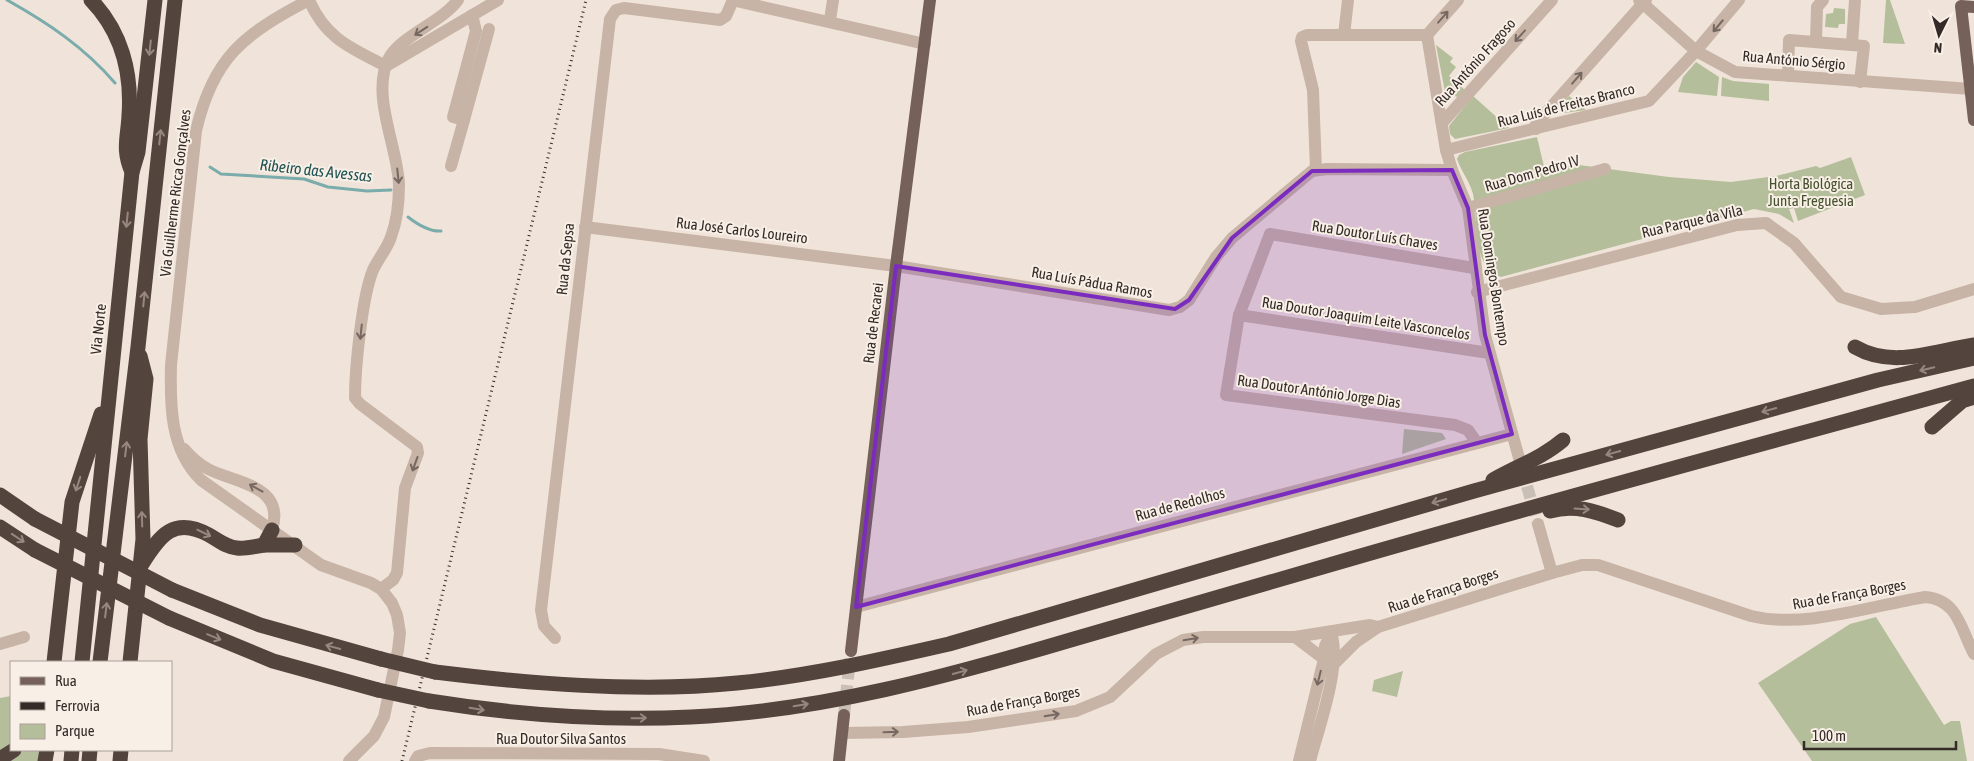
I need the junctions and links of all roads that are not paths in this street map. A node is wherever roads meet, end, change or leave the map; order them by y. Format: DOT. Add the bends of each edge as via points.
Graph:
graph roads {
  1 [pos="91,0"];
  2 [pos="155,0"];
  3 [pos="174,0"];
  4 [pos="309,0"];
  5 [pos="458,0"];
  6 [pos="498,0"];
  7 [pos="732,0"];
  8 [pos="834,0"];
  9 [pos="930,0"];
  10 [pos="1348,0"];
  11 [pos="1458,0"];
  12 [pos="1552,0"];
  13 [pos="1739,0"];
  14 [pos="1823,0"];
  15 [pos="1855,0"];
  16 [pos="1642,1"];
  17 [pos="1960,3"];
  18 [pos="1974,7"];
  19 [pos="472,15"];
  20 [pos="830,20"];
  21 [pos="489,29"];
  22 [pos="1344,35"];
  23 [pos="1428,35"];
  24 [pos="1816,42"];
  25 [pos="925,44"];
  26 [pos="1852,44"];
  27 [pos="1696,51"];
  28 [pos="473,65"];
  29 [pos="386,66"];
  30 [pos="1788,76"];
  31 [pos="1860,82"];
  32 [pos="1971,89"];
  33 [pos="1974,120"];
  34 [pos="1442,123"];
  35 [pos="1536,129"];
  36 [pos="1446,150"];
  37 [pos="451,166"];
  38 [pos="1605,169"];
  39 [pos="1316,170"];
  40 [pos="1452,170"];
  41 [pos="132,172"];
  42 [pos="1468,208"];
  43 [pos="585,226"];
  44 [pos="1270,234"];
  45 [pos="896,266"];
  46 [pos="1474,268"];
  47 [pos="1974,289"];
  48 [pos="1477,292"];
  49 [pos="1239,315"];
  50 [pos="1974,345"];
  51 [pos="138,347"];
  52 [pos="1855,347"];
  53 [pos="1489,353"];
  54 [pos="1974,358"];
  55 [pos="1974,386"];
  56 [pos="109,388"];
  57 [pos="1974,397"];
  58 [pos="1932,427"];
  59 [pos="1512,434"];
  60 [pos="178,439"];
  61 [pos="1562,440"];
  62 [pos="1478,443"];
  63 [pos="1519,458"];
  64 [pos="1474,491"];
  65 [pos="0,495"];
  66 [pos="273,511"];
  67 [pos="1618,520"];
  68 [pos="1482,521"];
  69 [pos="1538,524"];
  70 [pos="0,527"];
  71 [pos="272,530"];
  72 [pos="264,545"];
  73 [pos="295,545"];
  74 [pos="140,567"];
  75 [pos="1552,573"];
  76 [pos="381,589"];
  77 [pos="856,607"];
  78 [pos="1378,627"];
  79 [pos="1331,632"];
  80 [pos="24,637"];
  81 [pos="1295,637"];
  82 [pos="555,638"];
  83 [pos="0,644"];
  84 [pos="851,651"];
  85 [pos="1974,654"];
  86 [pos="53,659"];
  87 [pos="82,661"];
  88 [pos="100,661"];
  89 [pos="130,661"];
  90 [pos="1329,661"];
  91 [pos="844,715"];
  92 [pos="842,733"];
  93 [pos="1310,735"];
  94 [pos="12,751"];
  95 [pos="416,758"];
  96 [pos="0,759"];
  97 [pos="349,761"];
  98 [pos="704,761"];
  99 [pos="839,761"];
  100 [pos="1299,761"];
  101 [pos="1310,761"];
  1 -- 41 [label="highway" via="114,29 125,60 130,90 126,156"];
  2 -- 41 [label="highway, Via Norte, one-way" via="138,152"];
  51 -- 3 [label="highway, one-way"];
  4 -- 29 [label="street" via="330,34"];
  4 -- 60 [label="street, Via Guilherme Ricca Gonçalves" via="268,21 245,38 229,55 202,103 196,131 171,365 170,402"];
  5 -- 29 [label="street, one-way" via="438,20 392,53"];
  6 -- 19 [label="street"];
  7 -- 20 [label="street"];
  7 -- 43 [label="street, Rua da Sepsa" via="726,16 720,20 624,8 616,10 610,18"];
  8 -- 20 [label="street"];
  9 -- 25 [label="main road, Rua de Recarei"];
  10 -- 22 [label="street"];
  23 -- 11 [label="street, one-way"];
  12 -- 34 [label="street, Rua António Fragoso, one-way"];
  13 -- 27 [label="street, Rua Luís de Freitas Branco, one-way"];
  14 -- 24 [label="street" via="1817,7"];
  15 -- 26 [label="street"];
  16 -- 27 [label="street, Rua António Sérgio"];
  35 -- 16 [label="street, one-way" via="1536,124"];
  17 -- 18 [label="main road"];
  17 -- 32 [label="main road"];
  19 -- 28 [label="street" via="476,30"];
  19 -- 29 [label="street"];
  20 -- 25 [label="street"];
  21 -- 28 [label="street"];
  22 -- 23 [label="street"];
  22 -- 39 [label="street" via="1307,35 1301,41 1313,90"];
  23 -- 34 [label="street, Rua Domingos Bontempo"];
  24 -- 26 [label="street"];
  24 -- 30 [label="street" via="1790,40"];
  25 -- 45 [label="main road, Rua de Recarei"];
  26 -- 31 [label="street" via="1864,46"];
  27 -- 30 [label="street, Rua António Sérgio" via="1735,72"];
  27 -- 35 [label="street, Rua Luís de Freitas Branco" via="1649,100"];
  28 -- 37 [label="street" via="453,117 464,120"];
  29 -- 76 [label="street, one-way" via="385,112 399,186 391,238 373,271 363,319 355,398 417,447 418,452 405,488 397,573"];
  30 -- 31 [label="street, Rua António Sérgio"];
  31 -- 32 [label="street, Rua António Sérgio"];
  32 -- 33 [label="main road"];
  34 -- 36 [label="street, Rua Domingos Bontempo"];
  35 -- 36 [label="street, Rua Luís de Freitas Branco"];
  36 -- 40 [label="street, Rua Domingos Bontempo"];
  38 -- 42 [label="street, Rua Dom Pedro IV"];
  39 -- 40 [label="street"];
  39 -- 45 [label="street, Rua Luís Pádua Ramos" via="1304,176 1244,227 1221,250 1189,300 1169,310"];
  40 -- 42 [label="street, Rua Domingos Bontempo"];
  41 -- 56 [label="highway, Via Norte, one-way"];
  42 -- 46 [label="street, Rua Domingos Bontempo"];
  43 -- 45 [label="street, Rua José Carlos Loureiro"];
  43 -- 82 [label="street, Rua da Sepsa" via="541,610 544,626"];
  44 -- 46 [label="street, Rua Doutor Luís Chaves"];
  44 -- 49 [label="street, Rua Doutor António Jorge Dias"];
  45 -- 77 [label="main road, Rua de Recarei"];
  46 -- 48 [label="street, Rua Domingos Bontempo"];
  47 -- 48 [label="street, Rua Parque da Vila" via="1915,307 1880,309 1841,297 1794,243 1766,223 1737,225"];
  48 -- 53 [label="street, Rua Domingos Bontempo"];
  49 -- 53 [label="street, Rua Doutor Joaquim Leite Vasconcelos"];
  49 -- 62 [label="street, Rua Doutor António Jorge Dias" via="1226,395 1455,425 1468,430"];
  50 -- 52 [label="highway" via="1910,358 1882,358"];
  74 -- 51 [label="highway, one-way" via="143,539 140,439 146,379"];
  88 -- 51 [label="highway, one-way"];
  53 -- 59 [label="street, Rua Domingos Bontempo"];
  54 -- 64 [label="highway, one-way" via="1878,380"];
  55 -- 68 [label="highway"];
  56 -- 86 [label="highway, one-way" via="72,502"];
  56 -- 87 [label="highway, Via Norte"];
  57 -- 58 [label="highway" via="1962,402"];
  59 -- 62 [label="street, Rua de Redolhos"];
  59 -- 63 [label="street, Rua Domingos Bontempo"];
  66 -- 60 [label="street, Via Guilherme Ricca Gonçalves, one-way" via="264,493 199,464"];
  60 -- 71 [label="street, Via Guilherme Ricca Gonçalves" via="191,470"];
  61 -- 64 [label="highway" via="1539,458 1517,466"];
  62 -- 77 [label="street, Rua de Redolhos"];
  64 -- 65 [label="highway, one-way, bridge" via="949,644 861,664 738,683 688,686 534,683 435,672 381,659 260,625 172,590 35,518"];
  66 -- 71 [label="street"];
  66 -- 73 [label="street, Via Guilherme Ricca Gonçalves" via="283,533"];
  68 -- 67 [label="highway, one-way" via="1520,520 1563,508 1593,510"];
  70 -- 68 [label="highway, one-way, bridge" via="35,550 169,618 273,661 378,690 495,712 628,718 744,712 854,696 958,673"];
  69 -- 75 [label="street"];
  71 -- 72 [label="highway"];
  71 -- 73 [label="street, Via Guilherme Ricca Gonçalves"];
  72 -- 73 [label="highway"];
  74 -- 72 [label="highway, one-way" via="160,538 173,528 195,529 237,548"];
  73 -- 76 [label="street, Via Guilherme Ricca Gonçalves" via="321,565"];
  74 -- 89 [label="highway"];
  75 -- 78 [label="street, Rua de França Borges"];
  75 -- 85 [label="street, Rua de França Borges" via="1582,565 1598,565 1772,621 1799,621 1924,597 1938,599 1954,610"];
  76 -- 97 [label="street" via="398,615 398,650 380,727"];
  77 -- 84 [label="main road, Rua de Recarei"];
  78 -- 79 [label="street, Rua de França Borges" via="1370,625"];
  78 -- 90 [label="street"];
  79 -- 81 [label="street, Rua de França Borges"];
  79 -- 90 [label="street" via="1335,645"];
  80 -- 83 [label="street"];
  81 -- 90 [label="street"];
  92 -- 81 [label="street, Rua de França Borges, one-way" via="968,727 1076,710 1110,697 1156,654 1183,640"];
  90 -- 93 [label="street"];
  91 -- 92 [label="main road"];
  92 -- 99 [label="main road"];
  93 -- 100 [label="street"];
  93 -- 101 [label="street"];
  94 -- 96 [label="highway"];
  95 -- 98 [label="street, Rua Doutor Silva Santos" via="430,753 659,754"];
}
